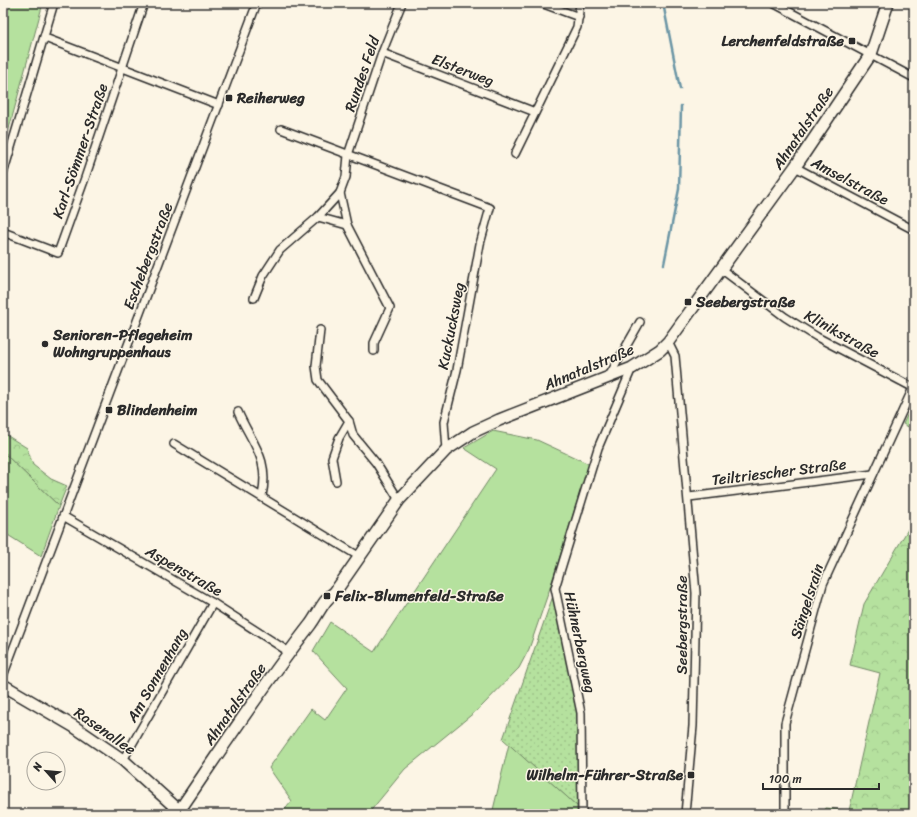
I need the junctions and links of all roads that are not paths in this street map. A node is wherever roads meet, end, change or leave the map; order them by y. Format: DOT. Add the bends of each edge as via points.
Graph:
graph roads {
  1 [pos="54,3"];
  2 [pos="144,3"];
  3 [pos="257,3"];
  4 [pos="402,3"];
  5 [pos="541,3"];
  6 [pos="580,3"];
  7 [pos="773,3"];
  8 [pos="888,3"];
  9 [pos="579,18"];
  10 [pos="44,38"];
  11 [pos="382,53"];
  12 [pos="870,54"];
  13 [pos="122,67"];
  14 [pos="914,78"];
  15 [pos="219,105"];
  16 [pos="535,112"];
  17 [pos="281,129"];
  18 [pos="515,154"];
  19 [pos="348,155"];
  20 [pos="795,167"];
  21 [pos="3,174"];
  22 [pos="340,193"];
  23 [pos="318,217"];
  24 [pos="347,225"];
  25 [pos="914,230"];
  26 [pos="3,232"];
  27 [pos="721,269"];
  28 [pos="254,298"];
  29 [pos="640,322"];
  30 [pos="320,330"];
  31 [pos="668,342"];
  32 [pos="374,351"];
  33 [pos="632,368"];
  34 [pos="608,378"];
  35 [pos="914,388"];
  36 [pos="238,412"];
  37 [pos="349,421"];
  38 [pos="174,444"];
  39 [pos="446,450"];
  40 [pos="873,474"];
  41 [pos="336,481"];
  42 [pos="262,496"];
  43 [pos="689,497"];
  44 [pos="399,500"];
  45 [pos="63,516"];
  46 [pos="360,557"];
  47 [pos="213,603"];
  48 [pos="289,652"];
  49 [pos="3,676"];
  50 [pos="3,685"];
  51 [pos="123,760"];
  52 [pos="179,813"];
  53 [pos="582,814"];
  54 [pos="685,814"];
  55 [pos="785,814"];
  1 -- 10 [label="street"];
  2 -- 13 [label="street, Karl-Sömmer-Straße"];
  3 -- 15 [label="street, Eschebergstraße"];
  4 -- 11 [label="street, Rundes Feld"];
  5 -- 9 [label="street"];
  6 -- 9 [label="street"];
  7 -- 12 [label="street"];
  8 -- 12 [label="street, Ahnatalstraße"];
  9 -- 16 [label="street" via="577,27"];
  10 -- 13 [label="street"];
  10 -- 21 [label="street"];
  11 -- 16 [label="street, Elsterweg"];
  11 -- 19 [label="street, Rundes Feld"];
  12 -- 14 [label="street"];
  12 -- 20 [label="street, Ahnatalstraße"];
  13 -- 15 [label="street"];
  13 -- 26 [label="street, Karl-Sömmer-Straße" via="58,253"];
  15 -- 45 [label="street, Eschebergstraße"];
  16 -- 18 [label="street"];
  17 -- 19 [label="street"];
  19 -- 22 [label="street, Rundes Feld" via="346,177"];
  19 -- 39 [label="street, Kuckucksweg" via="490,208 480,244 457,370 444,422"];
  20 -- 25 [label="street, Amselstraße"];
  20 -- 27 [label="street, Ahnatalstraße"];
  22 -- 23 [label="street"];
  22 -- 24 [label="street"];
  23 -- 24 [label="street"];
  23 -- 28 [label="street" via="280,250 263,276"];
  24 -- 32 [label="street" via="390,308 374,343"];
  27 -- 31 [label="street, Ahnatalstraße"];
  27 -- 35 [label="street, Klinikstraße" via="785,317"];
  29 -- 34 [label="street"];
  30 -- 37 [label="street" via="316,366 318,380"];
  31 -- 33 [label="street, Ahnatalstraße"];
  31 -- 43 [label="street, Seebergstraße" via="675,356"];
  33 -- 34 [label="street, Ahnatalstraße"];
  33 -- 53 [label="street, Hühnerbergweg" via="598,448 555,588 582,713"];
  34 -- 39 [label="street, Ahnatalstraße" via="499,420 473,432"];
  35 -- 40 [label="street, Sängelsrain"];
  36 -- 42 [label="street" via="260,454 266,480"];
  37 -- 41 [label="street" via="332,458"];
  37 -- 44 [label="street" via="354,434"];
  38 -- 42 [label="street"];
  39 -- 44 [label="street, Ahnatalstraße"];
  40 -- 43 [label="street, Teiltriescher Straße"];
  40 -- 55 [label="street, Sängelsrain" via="823,584 785,723"];
  42 -- 46 [label="street"];
  43 -- 54 [label="street, Seebergstraße" via="696,593 696,651 693,726"];
  44 -- 46 [label="street, Ahnatalstraße"];
  45 -- 47 [label="street, Aspenstraße"];
  45 -- 49 [label="street, Eschebergstraße"];
  46 -- 48 [label="street, Ahnatalstraße" via="335,592 330,606 319,613"];
  47 -- 48 [label="street, Aspenstraße"];
  47 -- 51 [label="street, Am Sonnenhang"];
  48 -- 52 [label="street, Ahnatalstraße"];
  50 -- 51 [label="street, Rasenallee" via="73,726"];
  51 -- 52 [label="street, Rasenallee"];
}
